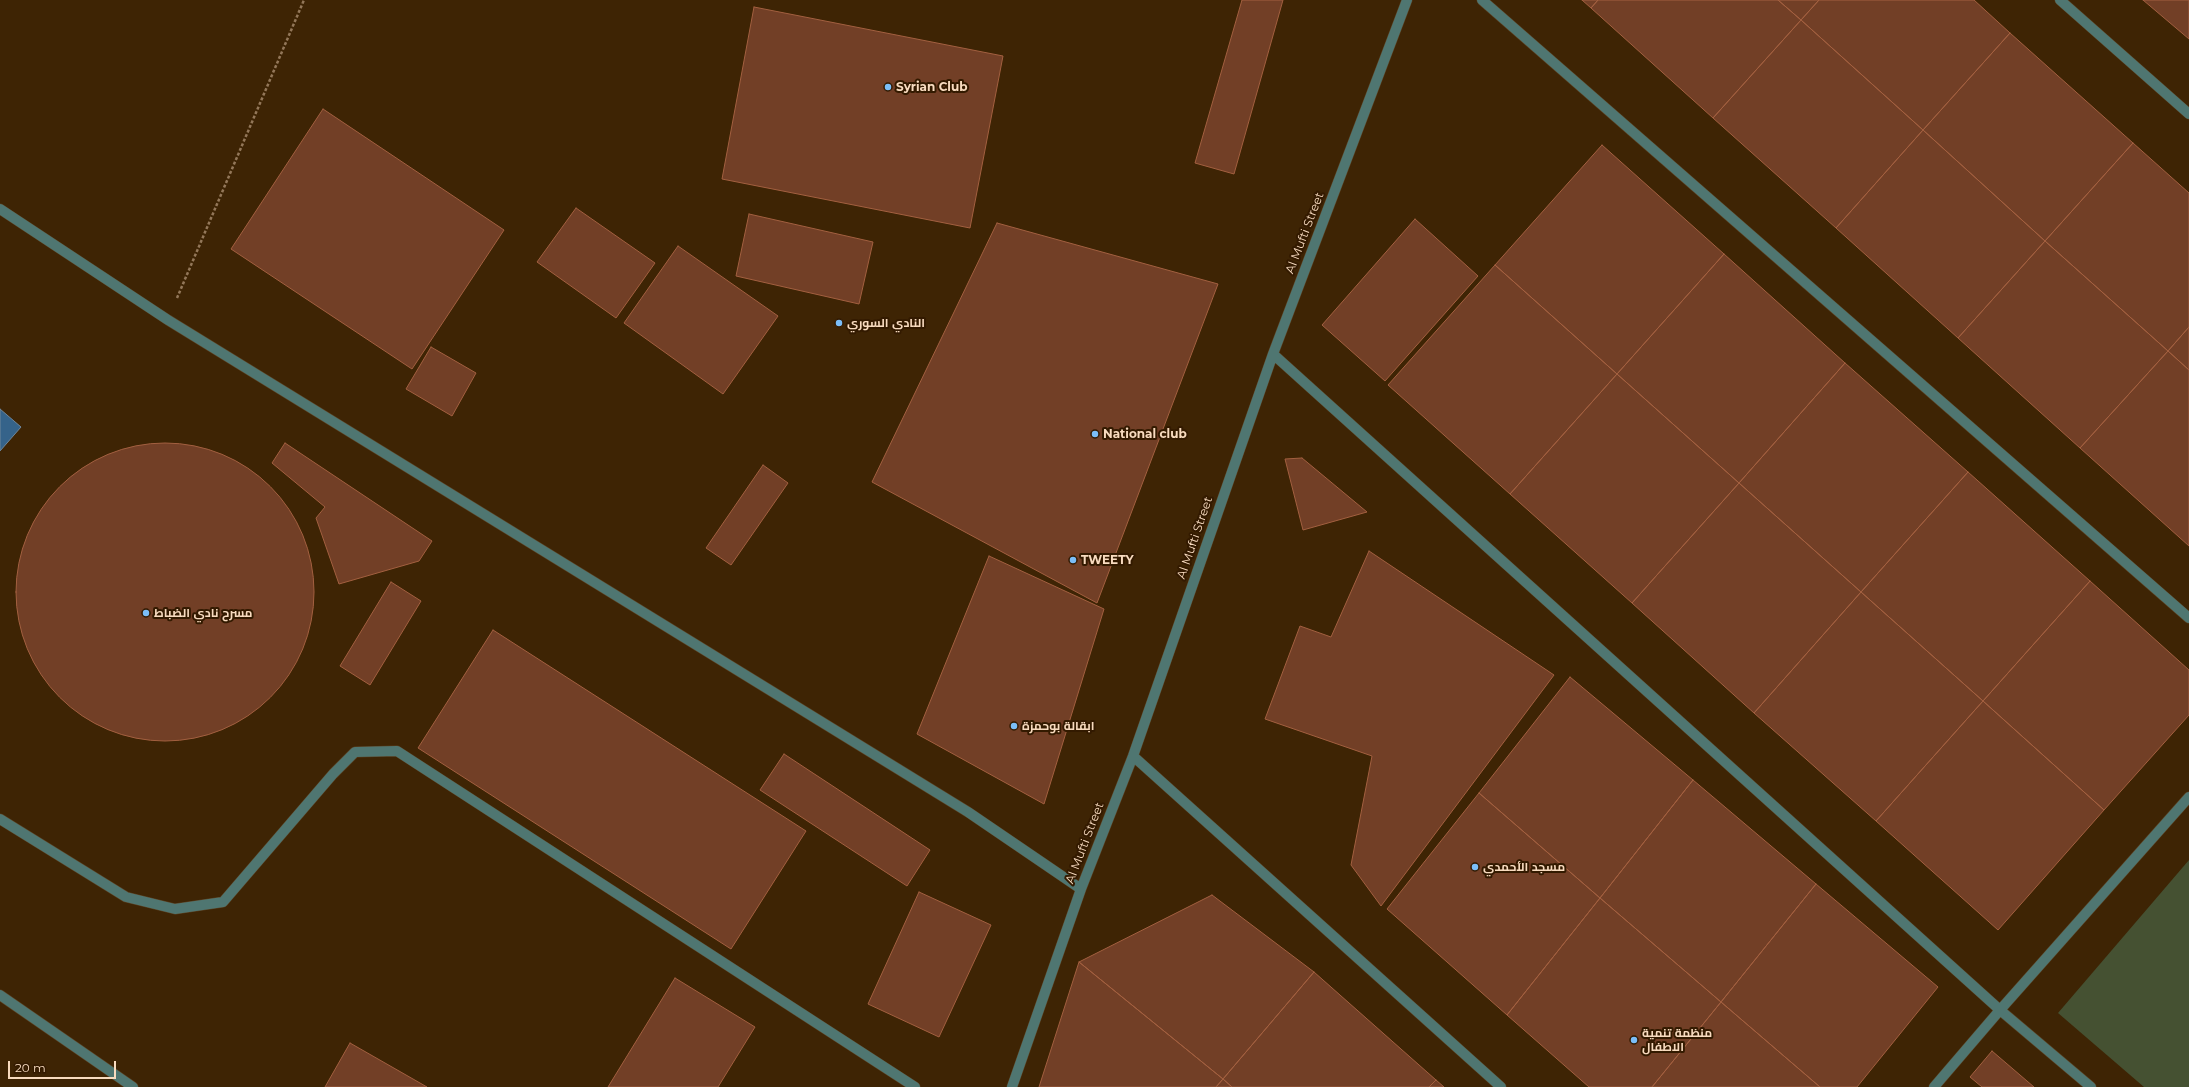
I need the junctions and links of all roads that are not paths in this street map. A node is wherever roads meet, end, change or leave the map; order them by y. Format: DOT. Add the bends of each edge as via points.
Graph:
graph roads {
  1 [pos="1407,0"];
  2 [pos="1482,0"];
  3 [pos="2060,0"];
  4 [pos="2189,114"];
  5 [pos="0,209"];
  6 [pos="1273,354"];
  7 [pos="2189,618"];
  8 [pos="1133,756"];
  9 [pos="2189,797"];
  10 [pos="0,819"];
  11 [pos="1081,888"];
  12 [pos="0,994"];
  13 [pos="2000,1010"];
  14 [pos="133,1087"];
  15 [pos="915,1087"];
  16 [pos="1012,1087"];
  17 [pos="1501,1087"];
  18 [pos="1934,1087"];
  19 [pos="2091,1087"];
  1 -- 6 [label="street, Al Mufti Street"];
  2 -- 7 [label="street"];
  3 -- 4 [label="street"];
  5 -- 11 [label="street" via="168,320 961,808"];
  6 -- 8 [label="street, Al Mufti Street"];
  6 -- 13 [label="street"];
  8 -- 11 [label="street, Al Mufti Street"];
  8 -- 17 [label="street"];
  9 -- 13 [label="street"];
  10 -- 15 [label="street" via="126,897 175,909 223,902 355,752 397,751"];
  11 -- 16 [label="street, Al Mufti Street"];
  12 -- 14 [label="street"];
  13 -- 18 [label="street"];
  13 -- 19 [label="street"];
}
